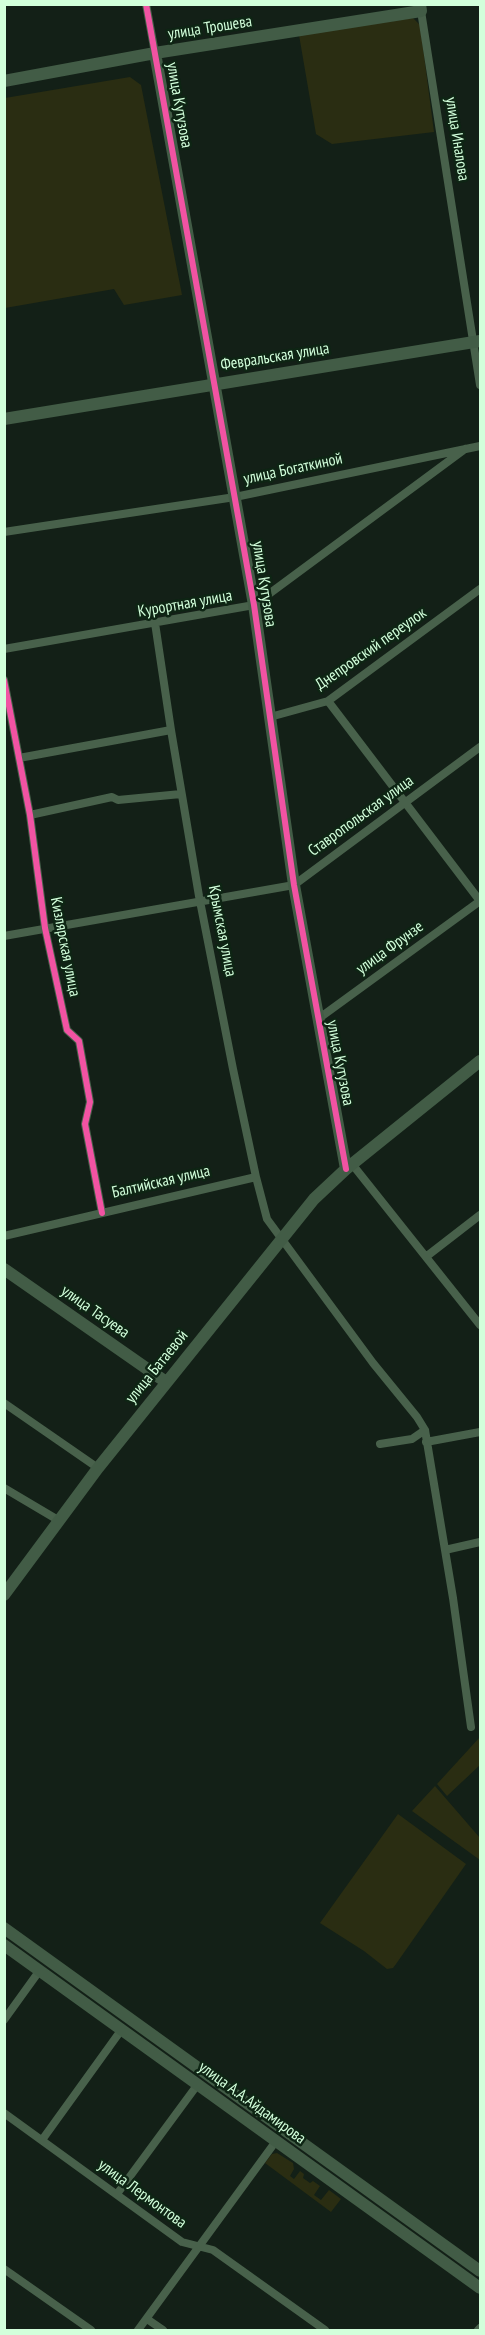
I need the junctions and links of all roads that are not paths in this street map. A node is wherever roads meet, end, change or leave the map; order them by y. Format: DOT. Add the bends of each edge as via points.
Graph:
graph roads {
  1 [pos="146,4"];
  2 [pos="421,8"];
  3 [pos="155,53"];
  4 [pos="4,81"];
  5 [pos="476,342"];
  6 [pos="216,383"];
  7 [pos="480,385"];
  8 [pos="4,419"];
  9 [pos="480,446"];
  10 [pos="465,449"];
  11 [pos="235,496"];
  12 [pos="4,532"];
  13 [pos="480,589"];
  14 [pos="254,605"];
  15 [pos="155,623"];
  16 [pos="4,649"];
  17 [pos="4,680"];
  18 [pos="328,701"];
  19 [pos="270,717"];
  20 [pos="171,730"];
  21 [pos="480,747"];
  22 [pos="19,758"];
  23 [pos="181,795"];
  24 [pos="405,802"];
  25 [pos="30,815"];
  26 [pos="294,885"];
  27 [pos="202,901"];
  28 [pos="480,901"];
  29 [pos="45,928"];
  30 [pos="4,936"];
  31 [pos="318,1019"];
  32 [pos="480,1061"];
  33 [pos="349,1166"];
  34 [pos="256,1177"];
  35 [pos="102,1213"];
  36 [pos="480,1215"];
  37 [pos="4,1236"];
  38 [pos="282,1238"];
  39 [pos="427,1256"];
  40 [pos="4,1269"];
  41 [pos="480,1325"];
  42 [pos="166,1382"];
  43 [pos="4,1403"];
  44 [pos="424,1430"];
  45 [pos="480,1432"];
  46 [pos="426,1442"];
  47 [pos="380,1444"];
  48 [pos="98,1468"];
  49 [pos="4,1488"];
  50 [pos="58,1520"];
  51 [pos="480,1542"];
  52 [pos="445,1550"];
  53 [pos="4,1594"];
  54 [pos="471,1727"];
  55 [pos="4,1928"];
  56 [pos="4,1945"];
  57 [pos="40,1970"];
  58 [pos="4,2020"];
  59 [pos="122,2029"];
  60 [pos="198,2084"];
  61 [pos="4,2113"];
  62 [pos="42,2140"];
  63 [pos="276,2141"];
  64 [pos="117,2194"];
  65 [pos="199,2246"];
  66 [pos="4,2269"];
  67 [pos="480,2271"];
  68 [pos="480,2288"];
  69 [pos="147,2319"];
  70 [pos="91,2331"];
  71 [pos="138,2331"];
  72 [pos="163,2331"];
  73 [pos="326,2331"];
  1 -- 3 [label="street, улица Кутузова"];
  2 -- 3 [label="street, улица Трошева"];
  2 -- 5 [label="street, улица Иналова"];
  3 -- 4 [label="street, улица Трошева"];
  3 -- 6 [label="street, улица Кутузова"];
  5 -- 6 [label="street, Февральская улица"];
  5 -- 7 [label="street, улица Иналова"];
  6 -- 8 [label="street, Февральская улица"];
  6 -- 11 [label="street, улица Кутузова"];
  9 -- 10 [label="street, улица Богаткиной"];
  10 -- 11 [label="street, улица Богаткиной"];
  10 -- 14 [label="street, Курортная улица"];
  11 -- 12 [label="street, улица Богаткиной"];
  11 -- 14 [label="street, улица Кутузова"];
  13 -- 18 [label="street, Днепровский переулок"];
  14 -- 15 [label="street, Курортная улица"];
  14 -- 19 [label="street, улица Кутузова"];
  15 -- 16 [label="street, Курортная улица"];
  15 -- 20 [label="street, Крымская улица"];
  17 -- 22 [label="street, Кизлярская улица"];
  18 -- 19 [label="street, Днепровский переулок"];
  18 -- 24 [label="street"];
  19 -- 26 [label="street, улица Кутузова"];
  20 -- 22 [label="street"];
  20 -- 23 [label="street, Крымская улица"];
  21 -- 24 [label="street, Ставропольская улица"];
  22 -- 25 [label="street, Кизлярская улица"];
  23 -- 25 [label="street" via="118,800 112,797"];
  23 -- 27 [label="street, Крымская улица"];
  24 -- 26 [label="street, Ставропольская улица"];
  24 -- 28 [label="street"];
  25 -- 29 [label="street, Кизлярская улица"];
  26 -- 27 [label="street, Ставропольская улица"];
  26 -- 31 [label="street, улица Кутузова"];
  27 -- 29 [label="street, Ставропольская улица"];
  27 -- 34 [label="street, Крымская улица"];
  28 -- 31 [label="street, улица Фрунзе"];
  29 -- 30 [label="street, Ставропольская улица"];
  29 -- 35 [label="street, Кизлярская улица" via="67,1030 79,1041 90,1102 85,1124"];
  31 -- 33 [label="street, улица Кутузова"];
  32 -- 33 [label="street"];
  33 -- 38 [label="street, улица Батаевой" via="314,1199"];
  33 -- 39 [label="street"];
  34 -- 35 [label="street, Балтийская улица"];
  34 -- 38 [label="street, Крымская улица" via="267,1219"];
  35 -- 37 [label="street, Балтийская улица"];
  36 -- 39 [label="street"];
  38 -- 42 [label="street, улица Батаевой"];
  38 -- 44 [label="street, Крымская улица"];
  39 -- 41 [label="street"];
  40 -- 42 [label="street, улица Тасуева"];
  42 -- 48 [label="street, улица Батаевой"];
  43 -- 48 [label="street"];
  44 -- 46 [label="street"];
  44 -- 47 [label="street" via="412,1439"];
  45 -- 46 [label="street"];
  46 -- 52 [label="street"];
  48 -- 50 [label="street, улица Батаевой"];
  49 -- 50 [label="street"];
  50 -- 53 [label="street, улица Батаевой"];
  51 -- 52 [label="street"];
  52 -- 54 [label="street"];
  55 -- 67 [label="street, улица А.А.Айдамирова"];
  56 -- 57 [label="street, улица А.А.Айдамирова"];
  57 -- 58 [label="street"];
  57 -- 59 [label="street, улица А.А.Айдамирова"];
  59 -- 60 [label="street, улица А.А.Айдамирова"];
  59 -- 62 [label="street"];
  60 -- 63 [label="street, улица А.А.Айдамирова"];
  60 -- 64 [label="street"];
  61 -- 62 [label="street, улица Лермонтова"];
  62 -- 64 [label="street, улица Лермонтова"];
  63 -- 65 [label="street"];
  63 -- 68 [label="street, улица А.А.Айдамирова"];
  64 -- 65 [label="street, улица Лермонтова" via="182,2242"];
  65 -- 69 [label="street"];
  65 -- 73 [label="street, улица Лермонтова" via="213,2250"];
  66 -- 70 [label="street"];
  69 -- 71 [label="street"];
  69 -- 72 [label="street"];
}
